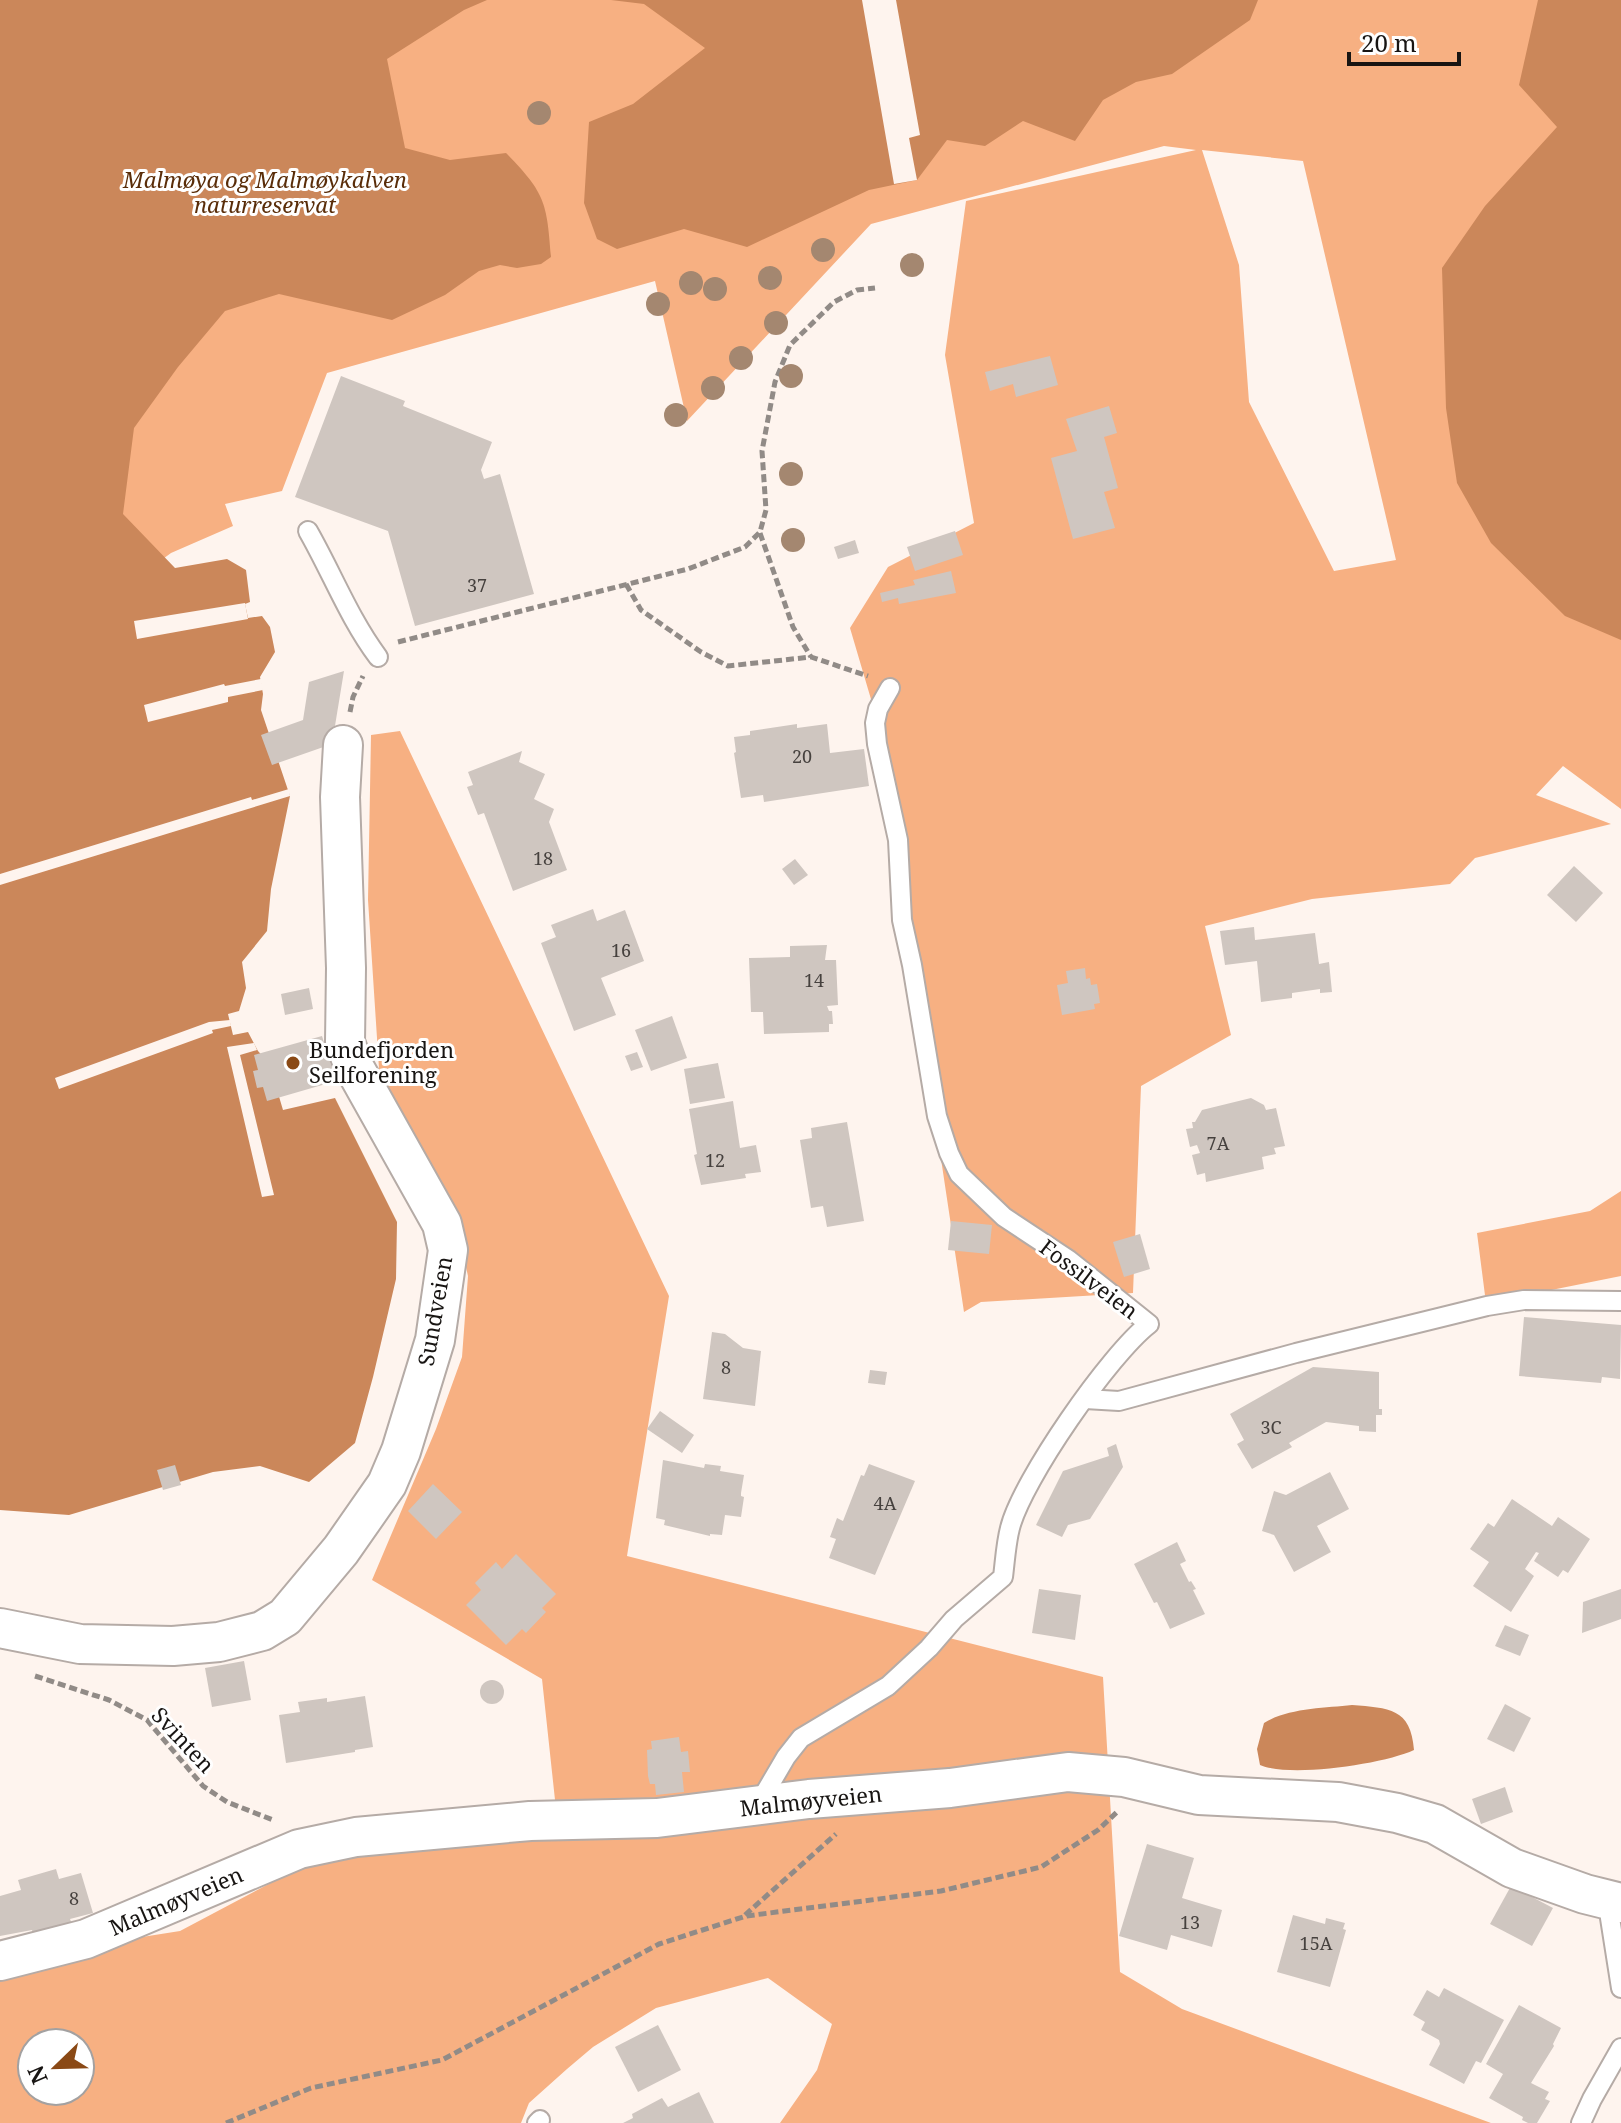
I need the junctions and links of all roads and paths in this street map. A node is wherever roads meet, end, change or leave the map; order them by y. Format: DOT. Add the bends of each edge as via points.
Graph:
graph roads {
  1 [pos="875,288"];
  2 [pos="308,531"];
  3 [pos="760,532"];
  4 [pos="626,583"];
  5 [pos="378,657"];
  6 [pos="811,657"];
  7 [pos="890,688"];
  8 [pos="343,745"];
  9 [pos="1621,1301"];
  10 [pos="1085,1399"];
  11 [pos="0,1628"];
  12 [pos="31,1675"];
  13 [pos="1150,1782"];
  14 [pos="882,1793"];
  15 [pos="757,1805"];
  16 [pos="280,1821"];
  17 [pos="1616,1901"];
  18 [pos="742,1918"];
  19 [pos="0,1961"];
  20 [pos="1621,1988"];
  21 [pos="1621,2048"];
  22 [pos="226,2123"];
  23 [pos="1581,2123"];
  1 -- 3 [label="path" via="834,302 790,345 775,382 762,461 766,510"];
  2 -- 5 [label="lane" via="350,616"];
  3 -- 4 [label="path" via="745,547 688,569"];
  3 -- 6 [label="path" via="793,627"];
  4 -- 5 [label="path" via="403,639"];
  4 -- 6 [label="path" via="641,610 728,666"];
  5 -- 8 [label="path" via="353,697"];
  6 -- 7 [label="path" via="863,672"];
  7 -- 10 [label="lane, Fossilveien" via="878,709 877,744 898,840 902,920 937,1116 949,1153 959,1174 1004,1217 1149,1324 1113,1360"];
  8 -- 11 [label="street, Sundveien" via="345,1042 442,1224 448,1250 435,1340 401,1451 387,1484 341,1550 285,1617 262,1631 173,1646 80,1644"];
  9 -- 10 [label="lane" via="1524,1300 1487,1306 1119,1401"];
  10 -- 15 [label="lane, Fossilveien" via="1024,1493 1010,1527 1003,1577 888,1686 801,1738"];
  12 -- 16 [label="path, Svinten" via="109,1700 147,1720 203,1786 227,1802"];
  13 -- 14 [label="street, Malmøyveien" via="1068,1772"];
  13 -- 17 [label="street, Malmøyveien" via="1199,1795 1338,1802 1397,1813 1435,1824 1512,1868"];
  13 -- 18 [label="path" via="1098,1830 1041,1867 941,1891"];
  14 -- 15 [label="street, Malmøyveien"];
  14 -- 18 [label="path"];
  15 -- 19 [label="street, Malmøyveien" via="657,1818 530,1821 341,1840 299,1849 86,1939"];
  17 -- 20 [label="lane" via="1610,1918"];
  18 -- 22 [label="path" via="659,1944 442,2060 311,2088"];
  21 -- 23 [label="lane"];
}
